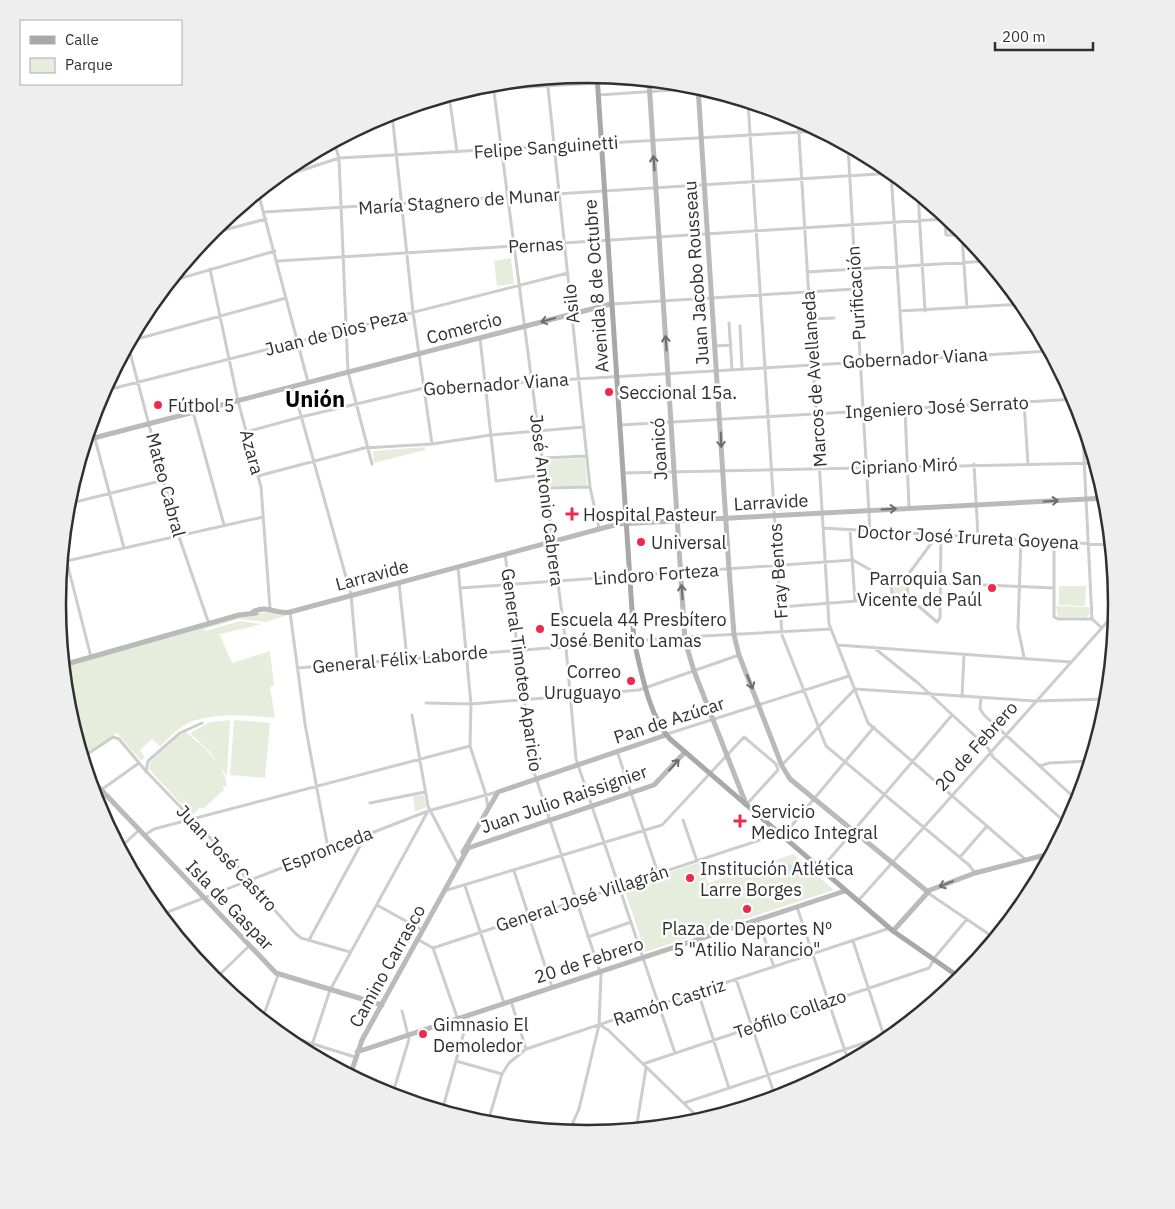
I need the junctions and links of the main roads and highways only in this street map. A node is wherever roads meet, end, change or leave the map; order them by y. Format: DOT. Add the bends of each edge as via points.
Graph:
graph roads {
  1 [pos="597,83"];
  2 [pos="955,974"];
  1 -- 2 [label="main road, Avenida 8 de Octubre" via="634,641 646,688 666,735 845,891"];
}
